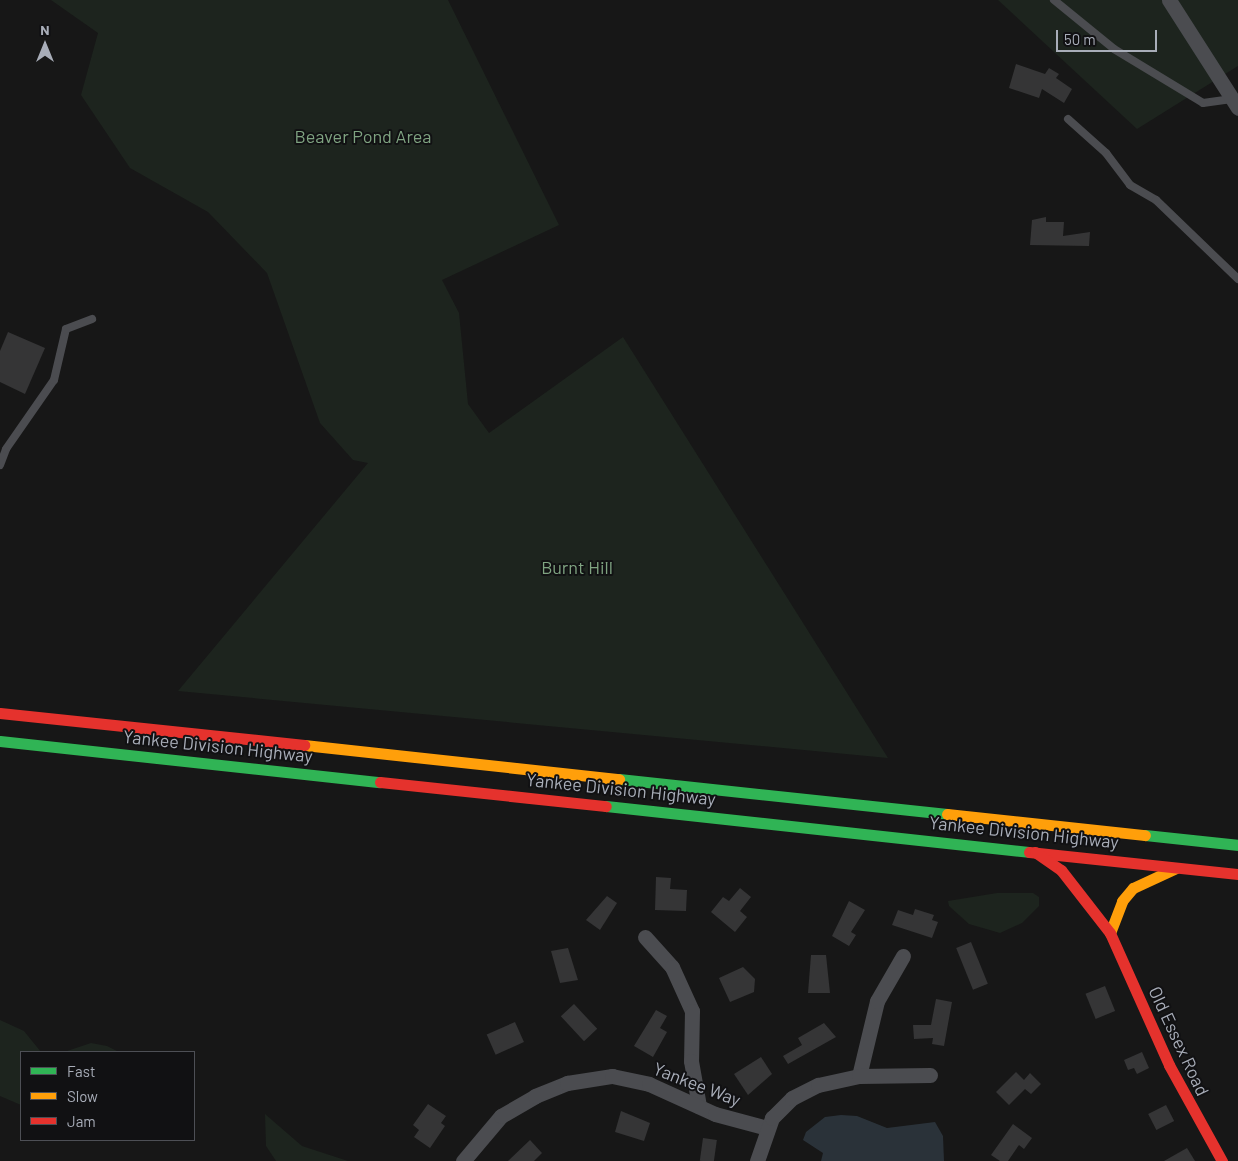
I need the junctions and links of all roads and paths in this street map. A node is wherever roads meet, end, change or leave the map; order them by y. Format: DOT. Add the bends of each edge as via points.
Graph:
graph roads {
  1 [pos="1054,0"];
  2 [pos="1169,0"];
  3 [pos="1235,104"];
  4 [pos="1068,119"];
  5 [pos="1238,279"];
  6 [pos="92,318"];
  7 [pos="0,465"];
  8 [pos="0,713"];
  9 [pos="0,740"];
  10 [pos="1238,845"];
  11 [pos="1034,851"];
  12 [pos="1176,867"];
  13 [pos="1238,874"];
  14 [pos="1110,933"];
  15 [pos="645,938"];
  16 [pos="903,956"];
  17 [pos="930,1075"];
  18 [pos="858,1076"];
  19 [pos="699,1106"];
  20 [pos="767,1128"];
  21 [pos="463,1161"];
  22 [pos="757,1161"];
  23 [pos="1222,1161"];
  1 -- 3 [label="lane" via="1114,49 1203,103"];
  2 -- 3 [label="street"];
  4 -- 5 [label="lane" via="1106,153 1130,185 1156,200"];
  6 -- 7 [label="lane" via="66,329 54,380 6,449"];
  8 -- 10 [label="main road, Yankee Division Highway"];
  9 -- 11 [label="main road, Yankee Division Highway"];
  11 -- 12 [label="main road, Yankee Division Highway"];
  11 -- 14 [label="main road, Old Essex Road" via="1061,870"];
  12 -- 13 [label="main road, Yankee Division Highway"];
  12 -- 14 [label="main road" via="1133,888 1122,901"];
  14 -- 23 [label="main road, Old Essex Road" via="1173,1073"];
  15 -- 19 [label="street" via="672,967 692,1011 691,1061"];
  16 -- 18 [label="street" via="877,1001"];
  17 -- 18 [label="street"];
  18 -- 20 [label="street" via="818,1085 792,1098"];
  19 -- 20 [label="street, Yankee Way"];
  19 -- 21 [label="street, Yankee Way" via="649,1084 612,1076 567,1083 535,1096 501,1116"];
  20 -- 22 [label="street"];
}
